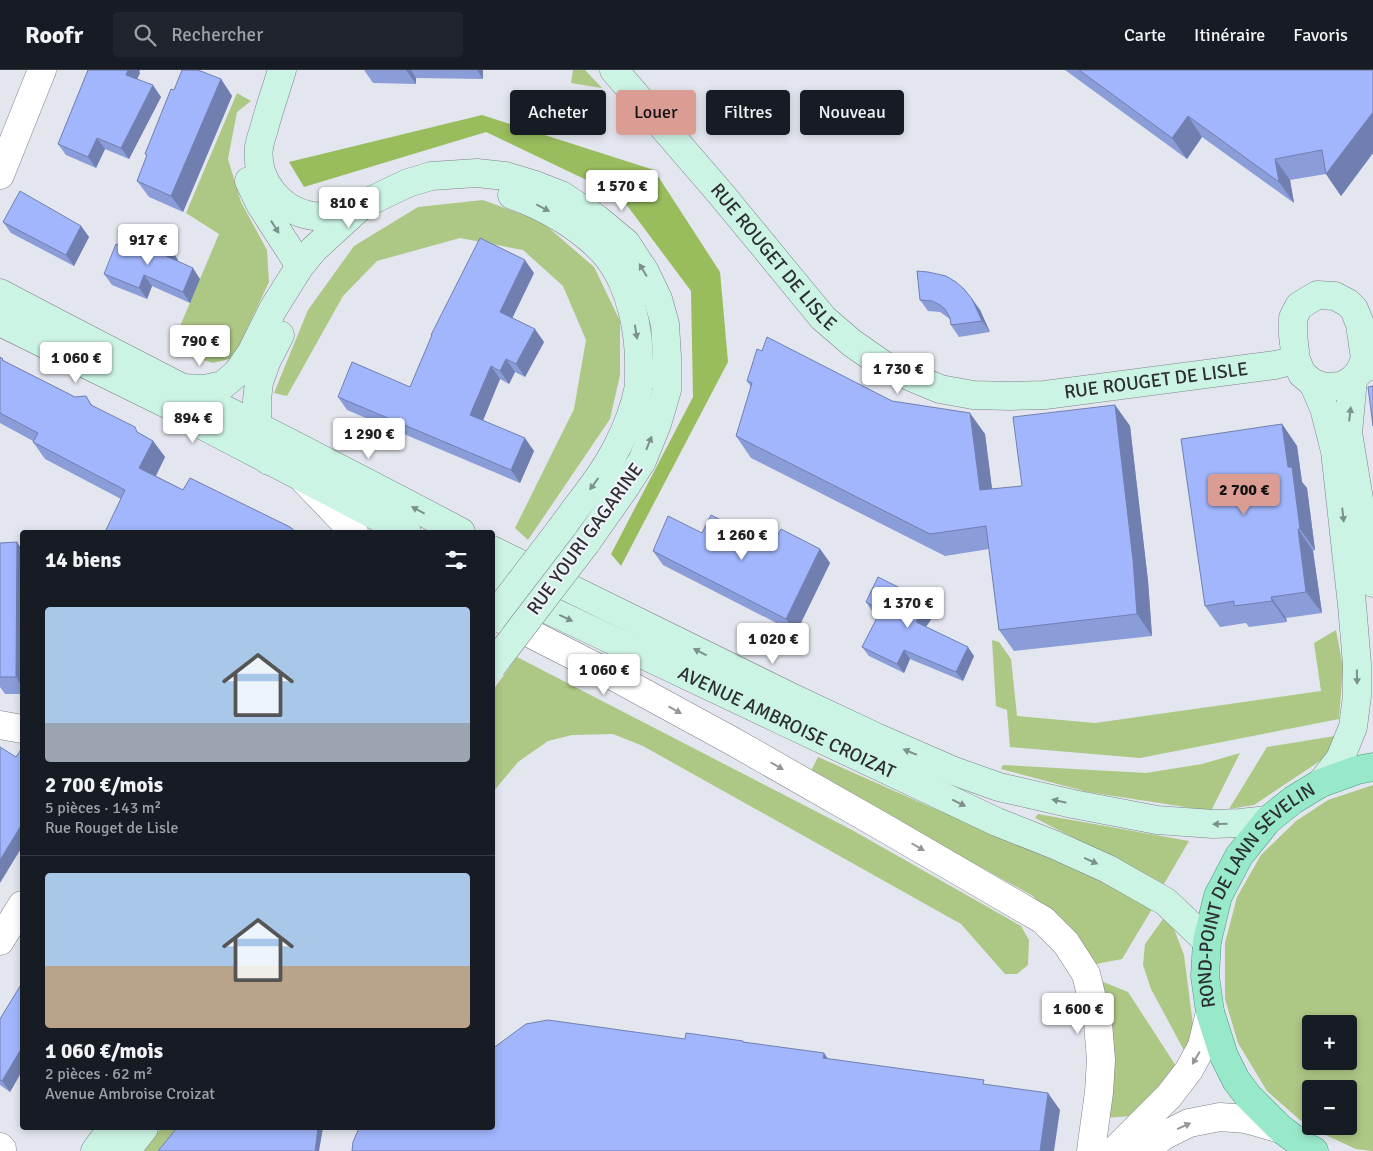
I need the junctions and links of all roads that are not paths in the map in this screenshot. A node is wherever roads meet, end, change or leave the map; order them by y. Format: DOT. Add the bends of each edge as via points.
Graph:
graph roads {
  1 [pos="42,70"];
  2 [pos="277,70"];
  3 [pos="282,70"];
  4 [pos="614,70"];
  5 [pos="0,175"];
  6 [pos="323,237"];
  7 [pos="300,266"];
  8 [pos="0,294"];
  9 [pos="0,308"];
  10 [pos="0,322"];
  11 [pos="64,327"];
  12 [pos="1367,327"];
  13 [pos="1296,360"];
  14 [pos="1362,371"];
  15 [pos="259,382"];
  16 [pos="1313,383"];
  17 [pos="176,397"];
  18 [pos="224,417"];
  19 [pos="257,426"];
  20 [pos="269,461"];
  21 [pos="304,480"];
  22 [pos="352,530"];
  23 [pos="403,530"];
  24 [pos="457,530"];
  25 [pos="495,551"];
  26 [pos="495,581"];
  27 [pos="1373,583"];
  28 [pos="495,615"];
  29 [pos="495,616"];
  30 [pos="495,662"];
  31 [pos="0,725"];
  32 [pos="20,730"];
  33 [pos="1373,767"];
  34 [pos="1321,784"];
  35 [pos="1268,820"];
  36 [pos="20,908"];
  37 [pos="0,941"];
  38 [pos="1207,941"];
  39 [pos="1210,1012"];
  40 [pos="1281,1129"];
  41 [pos="111,1130"];
  42 [pos="142,1130"];
  43 [pos="95,1151"];
  44 [pos="126,1151"];
  45 [pos="1091,1151"];
  46 [pos="1114,1151"];
  47 [pos="1143,1151"];
  48 [pos="1314,1151"];
  1 -- 5 [label="street"];
  2 -- 7 [label="street, one-way" via="252,119 245,142 245,160 247,176 260,204"];
  3 -- 6 [label="street" via="259,147 259,167 266,184 278,199"];
  4 -- 13 [label="street, RUE ROUGET DE LISLE" via="823,318 852,344 885,366 912,378 940,389 973,395 1045,396"];
  6 -- 7 [label="street, RUE YOURI GAGARINE"];
  6 -- 15 [label="street, RUE YOURI GAGARINE" via="306,287 288,317"];
  6 -- 28 [label="street, RUE YOURI GAGARINE, one-way, bridge" via="433,193 502,192 528,201 583,234 607,256 624,284 637,329 639,358 639,386 630,415 617,448 601,473"];
  30 -- 6 [label="street, RUE YOURI GAGARINE, one-way, bridge" via="586,543 642,461 667,390 665,324 658,299 646,272 626,243 596,218 560,195 505,176 477,173 430,176 408,183 358,208 331,214"];
  7 -- 18 [label="street, RUE YOURI GAGARINE" via="237,374"];
  8 -- 11 [label="street"];
  9 -- 11 [label="street" via="18,318"];
  10 -- 17 [label="street"];
  11 -- 17 [label="street"];
  12 -- 13 [label="street" via="1348,303 1335,296 1317,295 1299,306 1292,318"];
  12 -- 14 [label="street"];
  13 -- 16 [label="street" via="1302,374"];
  14 -- 16 [label="street" via="1342,386 1324,387"];
  27 -- 14 [label="street, one-way" via="1348,433"];
  15 -- 18 [label="street" via="249,397"];
  15 -- 19 [label="street"];
  16 -- 34 [label="street, one-way" via="1324,408 1334,446 1357,664 1353,728 1340,759"];
  17 -- 18 [label="street" via="200,412"];
  18 -- 19 [label="street"];
  18 -- 20 [label="street"];
  19 -- 20 [label="street" via="260,443"];
  24 -- 19 [label="street, one-way"];
  20 -- 21 [label="street"];
  21 -- 22 [label="street"];
  21 -- 23 [label="street"];
  35 -- 25 [label="street, AVENUE AMBROISE CROIZAT, one-way" via="1213,824 1157,820 999,787 876,737"];
  26 -- 38 [label="street, AVENUE AMBROISE CROIZAT, one-way" via="534,603 998,822 1108,868 1166,902"];
  29 -- 45 [label="street, one-way" via="734,742 1043,920 1066,943 1086,974 1098,1023 1101,1060"];
  31 -- 32 [label="street"];
  33 -- 34 [label="main road, ROND-POINT DE LANN SEVELIN"];
  34 -- 35 [label="main road, ROND-POINT DE LANN SEVELIN"];
  35 -- 38 [label="main road, ROND-POINT DE LANN SEVELIN" via="1239,856 1218,896"];
  36 -- 37 [label="street"];
  38 -- 39 [label="main road, ROND-POINT DE LANN SEVELIN" via="1205,976"];
  39 -- 40 [label="main road, ROND-POINT DE LANN SEVELIN" via="1224,1056 1236,1080"];
  39 -- 46 [label="street, one-way" via="1202,1046 1189,1070 1169,1096"];
  47 -- 40 [label="street, one-way" via="1189,1123 1220,1118 1246,1119"];
  40 -- 48 [label="main road, ROND-POINT DE LANN SEVELIN"];
  41 -- 43 [label="street"];
  42 -- 44 [label="street"];
}
